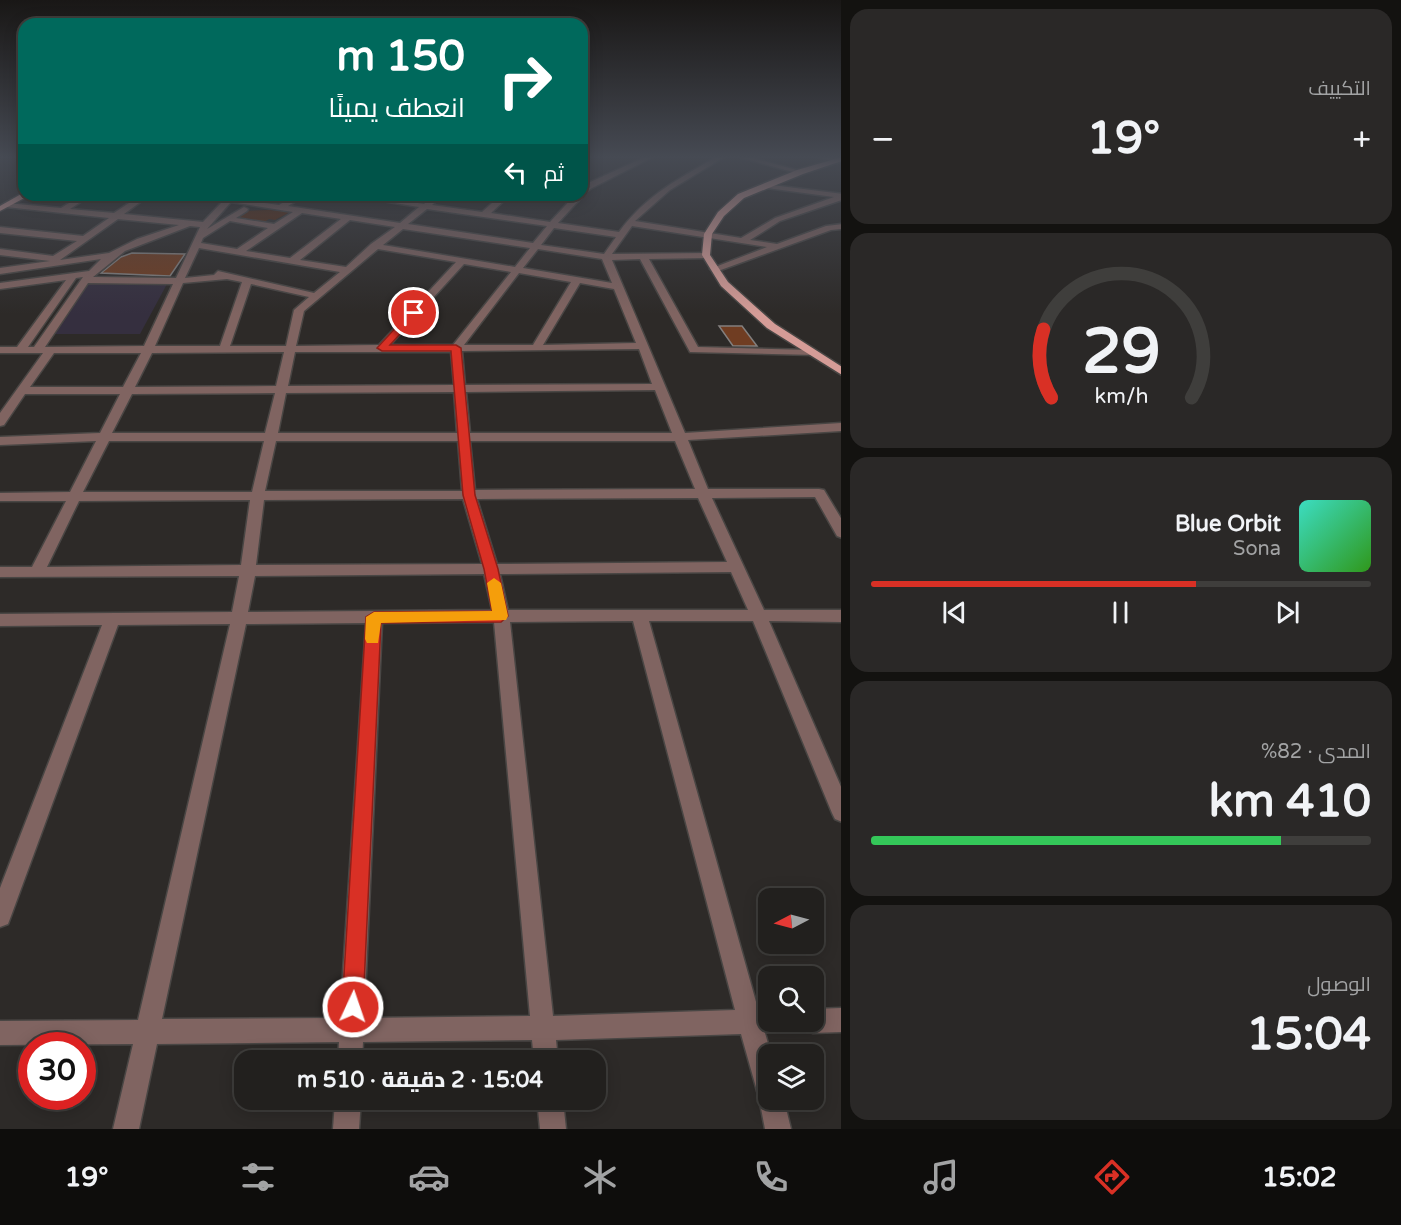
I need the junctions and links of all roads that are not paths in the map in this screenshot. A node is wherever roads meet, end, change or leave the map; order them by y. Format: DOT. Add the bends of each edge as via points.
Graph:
graph roads {
  1 [pos="46,209"];
  2 [pos="126,209"];
  3 [pos="244,209"];
  4 [pos="256,209"];
  5 [pos="288,209"];
  6 [pos="423,209"];
  7 [pos="446,209"];
  8 [pos="491,209"];
  9 [pos="566,209"];
  10 [pos="642,209"];
  11 [pos="728,209"];
  12 [pos="808,209"];
  13 [pos="62,210"];
  14 [pos="218,210"];
  15 [pos="301,210"];
  16 [pos="485,214"];
  17 [pos="116,216"];
  18 [pos="348,218"];
  19 [pos="230,219"];
  20 [pos="631,223"];
  21 [pos="199,224"];
  22 [pos="552,225"];
  23 [pos="841,226"];
  24 [pos="276,227"];
  25 [pos="400,227"];
  26 [pos="0,230"];
  27 [pos="708,234"];
  28 [pos="622,235"];
  29 [pos="85,239"];
  30 [pos="743,240"];
  31 [pos="198,241"];
  32 [pos="374,246"];
  33 [pos="534,247"];
  34 [pos="780,247"];
  35 [pos="0,252"];
  36 [pos="237,252"];
  37 [pos="111,255"];
  38 [pos="706,255"];
  39 [pos="606,256"];
  40 [pos="643,256"];
  41 [pos="292,261"];
  42 [pos="462,261"];
  43 [pos="186,267"];
  44 [pos="715,269"];
  45 [pos="346,270"];
  46 [pos="516,270"];
  47 [pos="0,271"];
  48 [pos="73,276"];
  49 [pos="90,276"];
  50 [pos="227,276"];
  51 [pos="247,280"];
  52 [pos="179,281"];
  53 [pos="576,282"];
  54 [pos="0,286"];
  55 [pos="619,287"];
  56 [pos="316,296"];
  57 [pos="643,346"];
  58 [pos="382,348"];
  59 [pos="456,348"];
  60 [pos="536,348"];
  61 [pos="21,349"];
  62 [pos="45,349"];
  63 [pos="148,349"];
  64 [pos="224,349"];
  65 [pos="292,349"];
  66 [pos="0,350"];
  67 [pos="811,353"];
  68 [pos="841,371"];
  69 [pos="660,387"];
  70 [pos="460,389"];
  71 [pos="126,390"];
  72 [pos="282,390"];
  73 [pos="21,391"];
  74 [pos="0,422"];
  75 [pos="841,427"];
  76 [pos="104,437"];
  77 [pos="270,437"];
  78 [pos="680,437"];
  79 [pos="466,438"];
  80 [pos="0,441"];
  81 [pos="703,493"];
  82 [pos="258,494"];
  83 [pos="76,495"];
  84 [pos="469,495"];
  85 [pos="0,496"];
  86 [pos="841,530"];
  87 [pos="737,567"];
  88 [pos="491,569"];
  89 [pos="248,571"];
  90 [pos="0,572"];
  91 [pos="37,573"];
  92 [pos="639,615"];
  93 [pos="501,616"];
  94 [pos="759,616"];
  95 [pos="841,616"];
  96 [pos="374,617"];
  97 [pos="239,618"];
  98 [pos="112,619"];
  99 [pos="0,620"];
  100 [pos="841,811"];
  101 [pos="0,916"];
  102 [pos="758,1018"];
  103 [pos="841,1020"];
  104 [pos="758,1021"];
  105 [pos="824,1021"];
  106 [pos="543,1028"];
  107 [pos="351,1030"];
  108 [pos="146,1032"];
  109 [pos="0,1033"];
  110 [pos="350,1050"];
  111 [pos="545,1050"];
  112 [pos="347,1110"];
  113 [pos="551,1110"];
  114 [pos="773,1110"];
  115 [pos="126,1129"];
  116 [pos="346,1129"];
  117 [pos="553,1129"];
  118 [pos="778,1129"];
  1 -- 13 [label="street"];
  2 -- 17 [label="street"];
  3 -- 4 [label="street"];
  3 -- 14 [label="street"];
  3 -- 19 [label="street"];
  5 -- 15 [label="street"];
  6 -- 25 [label="street"];
  7 -- 16 [label="street"];
  8 -- 16 [label="street"];
  9 -- 22 [label="street"];
  10 -- 20 [label="street"];
  11 -- 27 [label="main road"];
  12 -- 30 [label="street" via="776,219"];
  13 -- 17 [label="street"];
  14 -- 21 [label="street"];
  15 -- 18 [label="street"];
  15 -- 24 [label="street"];
  16 -- 22 [label="street"];
  17 -- 21 [label="street" via="165,217"];
  17 -- 29 [label="street"];
  18 -- 25 [label="street"];
  18 -- 41 [label="street"];
  19 -- 24 [label="street"];
  19 -- 31 [label="street"];
  20 -- 27 [label="street"];
  20 -- 28 [label="street"];
  21 -- 31 [label="street"];
  21 -- 37 [label="street" via="133,244"];
  22 -- 28 [label="street"];
  22 -- 33 [label="street"];
  23 -- 34 [label="street"];
  24 -- 36 [label="street"];
  25 -- 32 [label="street"];
  25 -- 33 [label="street"];
  26 -- 29 [label="street"];
  27 -- 30 [label="street"];
  27 -- 38 [label="main road"];
  28 -- 39 [label="street"];
  29 -- 35 [label="street" via="55,259"];
  30 -- 34 [label="street"];
  31 -- 36 [label="street"];
  31 -- 43 [label="street"];
  32 -- 42 [label="street"];
  32 -- 45 [label="street"];
  33 -- 39 [label="street"];
  33 -- 46 [label="street"];
  34 -- 44 [label="street"];
  36 -- 41 [label="street"];
  37 -- 47 [label="street"];
  37 -- 49 [label="street"];
  38 -- 40 [label="street"];
  38 -- 44 [label="main road"];
  39 -- 40 [label="street"];
  39 -- 55 [label="street"];
  40 -- 67 [label="street" via="694,350"];
  41 -- 45 [label="street"];
  42 -- 46 [label="street"];
  42 -- 58 [label="street"];
  43 -- 50 [label="street"];
  43 -- 52 [label="street"];
  44 -- 67 [label="main road" via="724,284 771,326"];
  45 -- 56 [label="street"];
  46 -- 53 [label="street"];
  46 -- 59 [label="street"];
  48 -- 49 [label="street"];
  48 -- 54 [label="street"];
  48 -- 61 [label="street"];
  49 -- 52 [label="street"];
  49 -- 62 [label="street"];
  50 -- 51 [label="street"];
  50 -- 52 [label="street"];
  51 -- 56 [label="street"];
  51 -- 64 [label="street"];
  52 -- 63 [label="street"];
  53 -- 55 [label="street"];
  53 -- 60 [label="street"];
  55 -- 57 [label="street"];
  56 -- 65 [label="street" via="299,310"];
  57 -- 60 [label="street"];
  57 -- 69 [label="street"];
  58 -- 59 [label="street"];
  58 -- 65 [label="street"];
  59 -- 60 [label="street"];
  59 -- 70 [label="street"];
  61 -- 62 [label="street"];
  61 -- 66 [label="street"];
  62 -- 63 [label="street"];
  62 -- 73 [label="street"];
  63 -- 64 [label="street"];
  63 -- 71 [label="street"];
  64 -- 65 [label="street"];
  65 -- 72 [label="street"];
  67 -- 68 [label="main road"];
  69 -- 70 [label="street"];
  69 -- 78 [label="street"];
  70 -- 72 [label="street"];
  70 -- 79 [label="street"];
  71 -- 72 [label="street"];
  71 -- 73 [label="street"];
  71 -- 76 [label="street"];
  72 -- 77 [label="street"];
  73 -- 74 [label="street"];
  75 -- 78 [label="street"];
  76 -- 77 [label="street"];
  76 -- 80 [label="street"];
  76 -- 83 [label="street"];
  77 -- 79 [label="street"];
  77 -- 82 [label="street"];
  78 -- 79 [label="street"];
  78 -- 81 [label="street"];
  79 -- 84 [label="street"];
  81 -- 84 [label="street"];
  81 -- 86 [label="street" via="819,493"];
  81 -- 87 [label="street"];
  82 -- 83 [label="street"];
  82 -- 84 [label="street"];
  82 -- 89 [label="street"];
  83 -- 85 [label="street"];
  83 -- 91 [label="street"];
  84 -- 88 [label="street"];
  87 -- 88 [label="street"];
  87 -- 94 [label="street"];
  88 -- 89 [label="street"];
  88 -- 93 [label="street"];
  89 -- 91 [label="street"];
  89 -- 97 [label="street"];
  90 -- 91 [label="street"];
  92 -- 93 [label="street"];
  92 -- 94 [label="street"];
  92 -- 102 [label="street"];
  93 -- 96 [label="street"];
  93 -- 106 [label="street"];
  94 -- 95 [label="street"];
  94 -- 100 [label="street"];
  96 -- 97 [label="street"];
  96 -- 107 [label="street"];
  97 -- 98 [label="street"];
  97 -- 108 [label="street"];
  98 -- 99 [label="street"];
  98 -- 101 [label="street"];
  103 -- 105 [label="street"];
  104 -- 106 [label="street"];
  106 -- 107 [label="street"];
  106 -- 111 [label="street"];
  107 -- 108 [label="street"];
  107 -- 110 [label="street"];
  108 -- 109 [label="street"];
  108 -- 115 [label="street"];
  112 -- 116 [label="street"];
  113 -- 117 [label="street"];
  114 -- 118 [label="street"];
}
